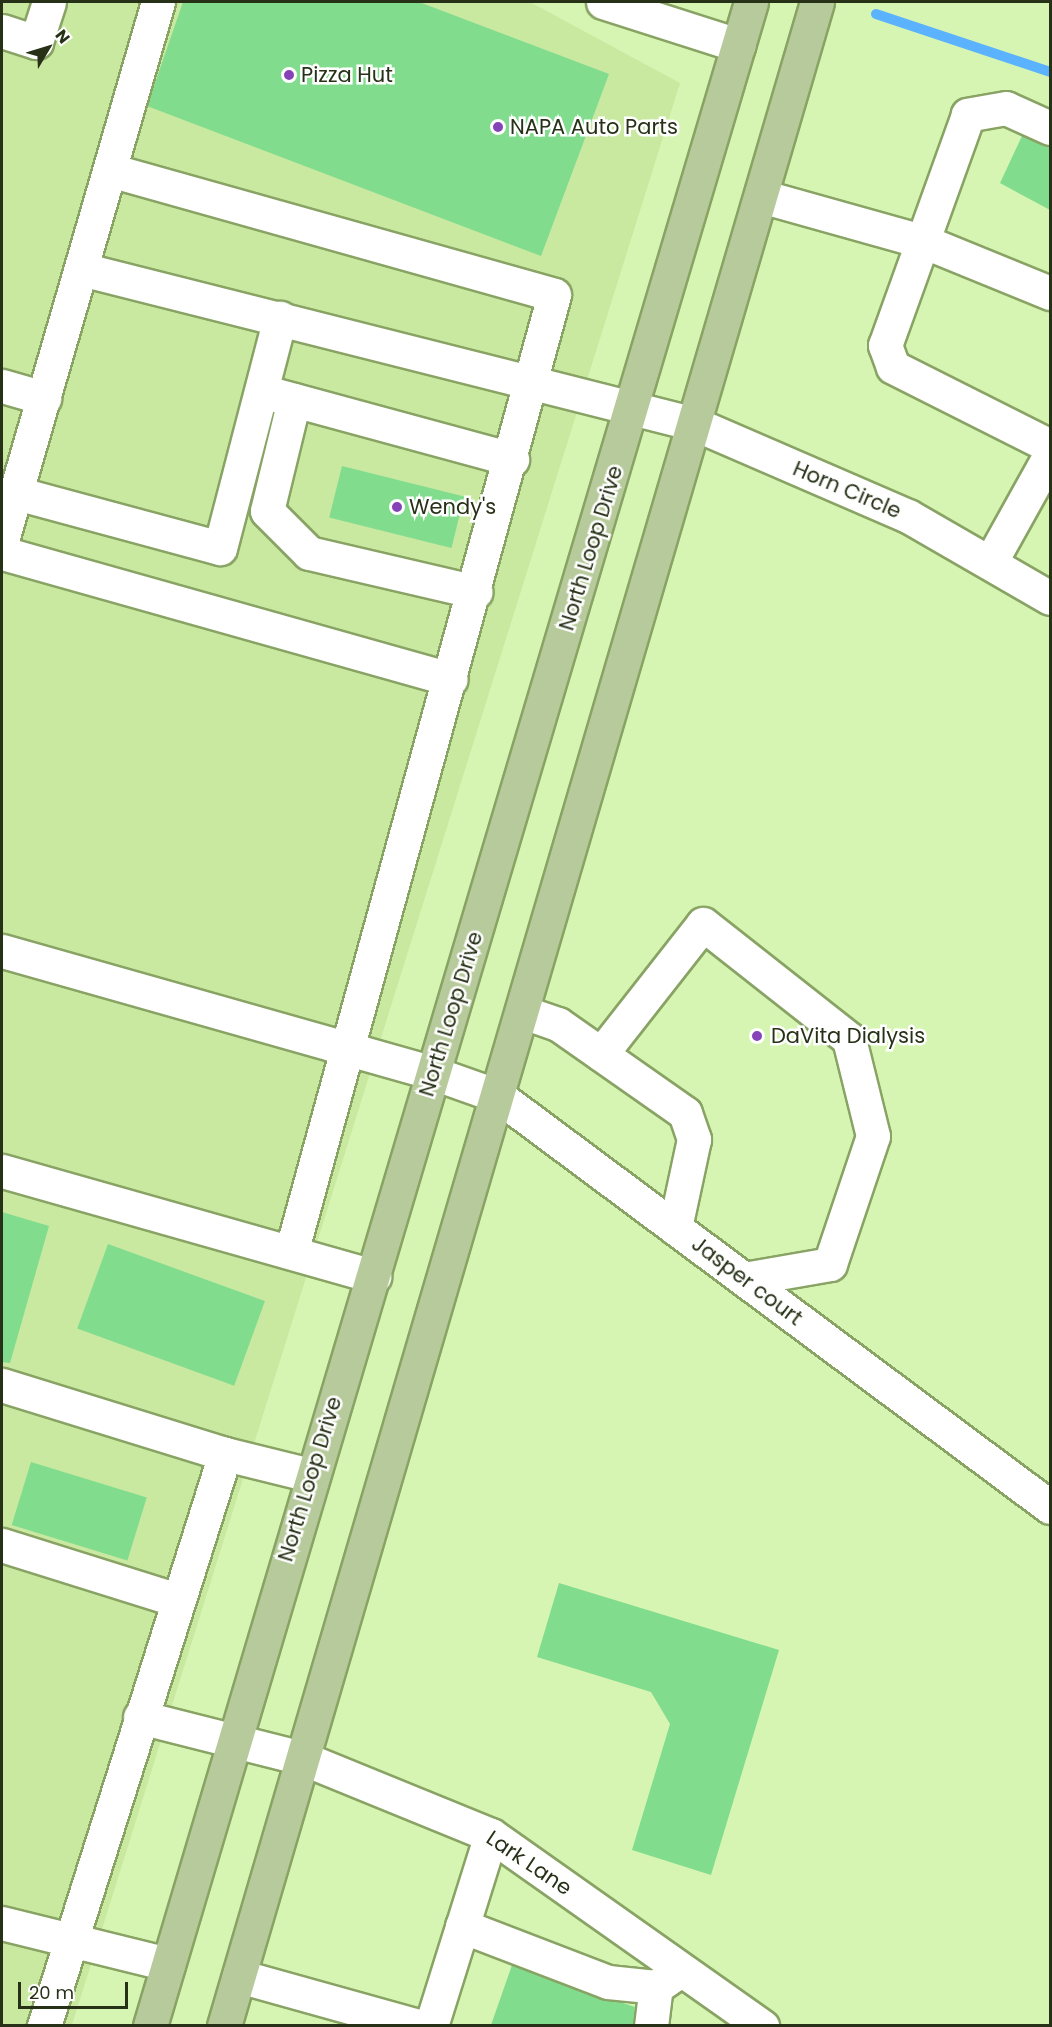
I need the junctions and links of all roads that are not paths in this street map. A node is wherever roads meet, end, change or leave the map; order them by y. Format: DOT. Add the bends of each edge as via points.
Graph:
graph roads {
  1 [pos="49,2"];
  2 [pos="158,2"];
  3 [pos="603,2"];
  4 [pos="751,2"];
  5 [pos="817,2"];
  6 [pos="2,31"];
  7 [pos="738,45"];
  8 [pos="1050,128"];
  9 [pos="110,170"];
  10 [pos="761,196"];
  11 [pos="925,242"];
  12 [pos="81,269"];
  13 [pos="1050,293"];
  14 [pos="280,318"];
  15 [pos="533,381"];
  16 [pos="2,386"];
  17 [pos="262,391"];
  18 [pos="44,398"];
  19 [pos="294,400"];
  20 [pos="633,406"];
  21 [pos="695,424"];
  22 [pos="512,459"];
  23 [pos="1048,462"];
  24 [pos="16,493"];
  25 [pos="2,540"];
  26 [pos="2,553"];
  27 [pos="991,561"];
  28 [pos="476,592"];
  29 [pos="1050,598"];
  30 [pos="452,679"];
  31 [pos="2,951"];
  32 [pos="523,1012"];
  33 [pos="350,1050"];
  34 [pos="601,1054"];
  35 [pos="433,1073"];
  36 [pos="498,1096"];
  37 [pos="2,1171"];
  38 [pos="675,1228"];
  39 [pos="291,1253"];
  40 [pos="374,1276"];
  41 [pos="744,1279"];
  42 [pos="2,1385"];
  43 [pos="225,1454"];
  44 [pos="309,1475"];
  45 [pos="1050,1507"];
  46 [pos="2,1545"];
  47 [pos="178,1600"];
  48 [pos="140,1717"];
  49 [pos="236,1739"];
  50 [pos="302,1758"];
  51 [pos="491,1835"];
  52 [pos="2,1923"];
  53 [pos="462,1926"];
  54 [pos="66,1943"];
  55 [pos="168,1964"];
  56 [pos="238,1976"];
  57 [pos="668,1978"];
  58 [pos="44,2025"];
  59 [pos="150,2025"];
  60 [pos="224,2025"];
  61 [pos="418,2025"];
  62 [pos="431,2025"];
  63 [pos="651,2025"];
  64 [pos="762,2025"];
  1 -- 6 [label="street" via="36,42"];
  2 -- 9 [label="street"];
  3 -- 7 [label="street"];
  4 -- 7 [label="main road, North Loop Drive"];
  5 -- 10 [label="main road"];
  7 -- 20 [label="main road, North Loop Drive"];
  8 -- 11 [label="street" via="1006,108 968,115"];
  9 -- 12 [label="street"];
  9 -- 15 [label="street" via="554,295"];
  10 -- 11 [label="street"];
  10 -- 21 [label="main road"];
  11 -- 13 [label="street"];
  11 -- 23 [label="street" via="885,345 886,357 893,367"];
  12 -- 14 [label="street, Horn Circle"];
  12 -- 18 [label="street"];
  14 -- 15 [label="street, Horn Circle"];
  14 -- 17 [label="street"];
  15 -- 20 [label="street, Horn Circle"];
  15 -- 22 [label="street"];
  16 -- 18 [label="street"];
  17 -- 19 [label="street"];
  17 -- 24 [label="street" via="220,548"];
  18 -- 24 [label="street"];
  19 -- 22 [label="street"];
  19 -- 28 [label="street" via="267,510 309,553"];
  20 -- 21 [label="street, Horn Circle"];
  20 -- 35 [label="main road, North Loop Drive"];
  21 -- 27 [label="street, Horn Circle" via="908,516"];
  21 -- 32 [label="main road"];
  22 -- 28 [label="street"];
  23 -- 27 [label="street"];
  24 -- 25 [label="street"];
  26 -- 30 [label="street"];
  27 -- 29 [label="street, Horn Circle"];
  28 -- 30 [label="street"];
  30 -- 33 [label="street"];
  31 -- 33 [label="street, Jasper court"];
  32 -- 34 [label="street" via="558,1024"];
  32 -- 36 [label="main road"];
  33 -- 35 [label="street, Jasper court"];
  33 -- 39 [label="street"];
  34 -- 38 [label="street" via="685,1113 693,1139"];
  34 -- 41 [label="street" via="703,924 849,1039 873,1136 830,1264"];
  35 -- 36 [label="street, Jasper court"];
  35 -- 40 [label="main road, North Loop Drive"];
  36 -- 38 [label="street, Jasper court"];
  36 -- 50 [label="main road"];
  37 -- 39 [label="street"];
  38 -- 41 [label="street, Jasper court"];
  39 -- 40 [label="street"];
  40 -- 44 [label="main road, North Loop Drive"];
  41 -- 45 [label="street, Jasper court"];
  42 -- 43 [label="street"];
  43 -- 44 [label="street"];
  43 -- 47 [label="street"];
  44 -- 49 [label="main road, North Loop Drive"];
  46 -- 47 [label="street"];
  47 -- 48 [label="street"];
  48 -- 49 [label="street, Lark Lane"];
  48 -- 54 [label="street"];
  49 -- 50 [label="street, Lark Lane"];
  49 -- 55 [label="main road, North Loop Drive"];
  50 -- 51 [label="street, Lark Lane"];
  50 -- 56 [label="main road"];
  51 -- 53 [label="street"];
  51 -- 57 [label="street, Lark Lane"];
  52 -- 54 [label="street"];
  53 -- 57 [label="street" via="608,1982"];
  53 -- 62 [label="street"];
  54 -- 55 [label="street"];
  54 -- 58 [label="street"];
  55 -- 59 [label="main road, North Loop Drive"];
  56 -- 60 [label="main road"];
  56 -- 61 [label="street"];
  57 -- 63 [label="street"];
  57 -- 64 [label="street, Lark Lane"];
}
